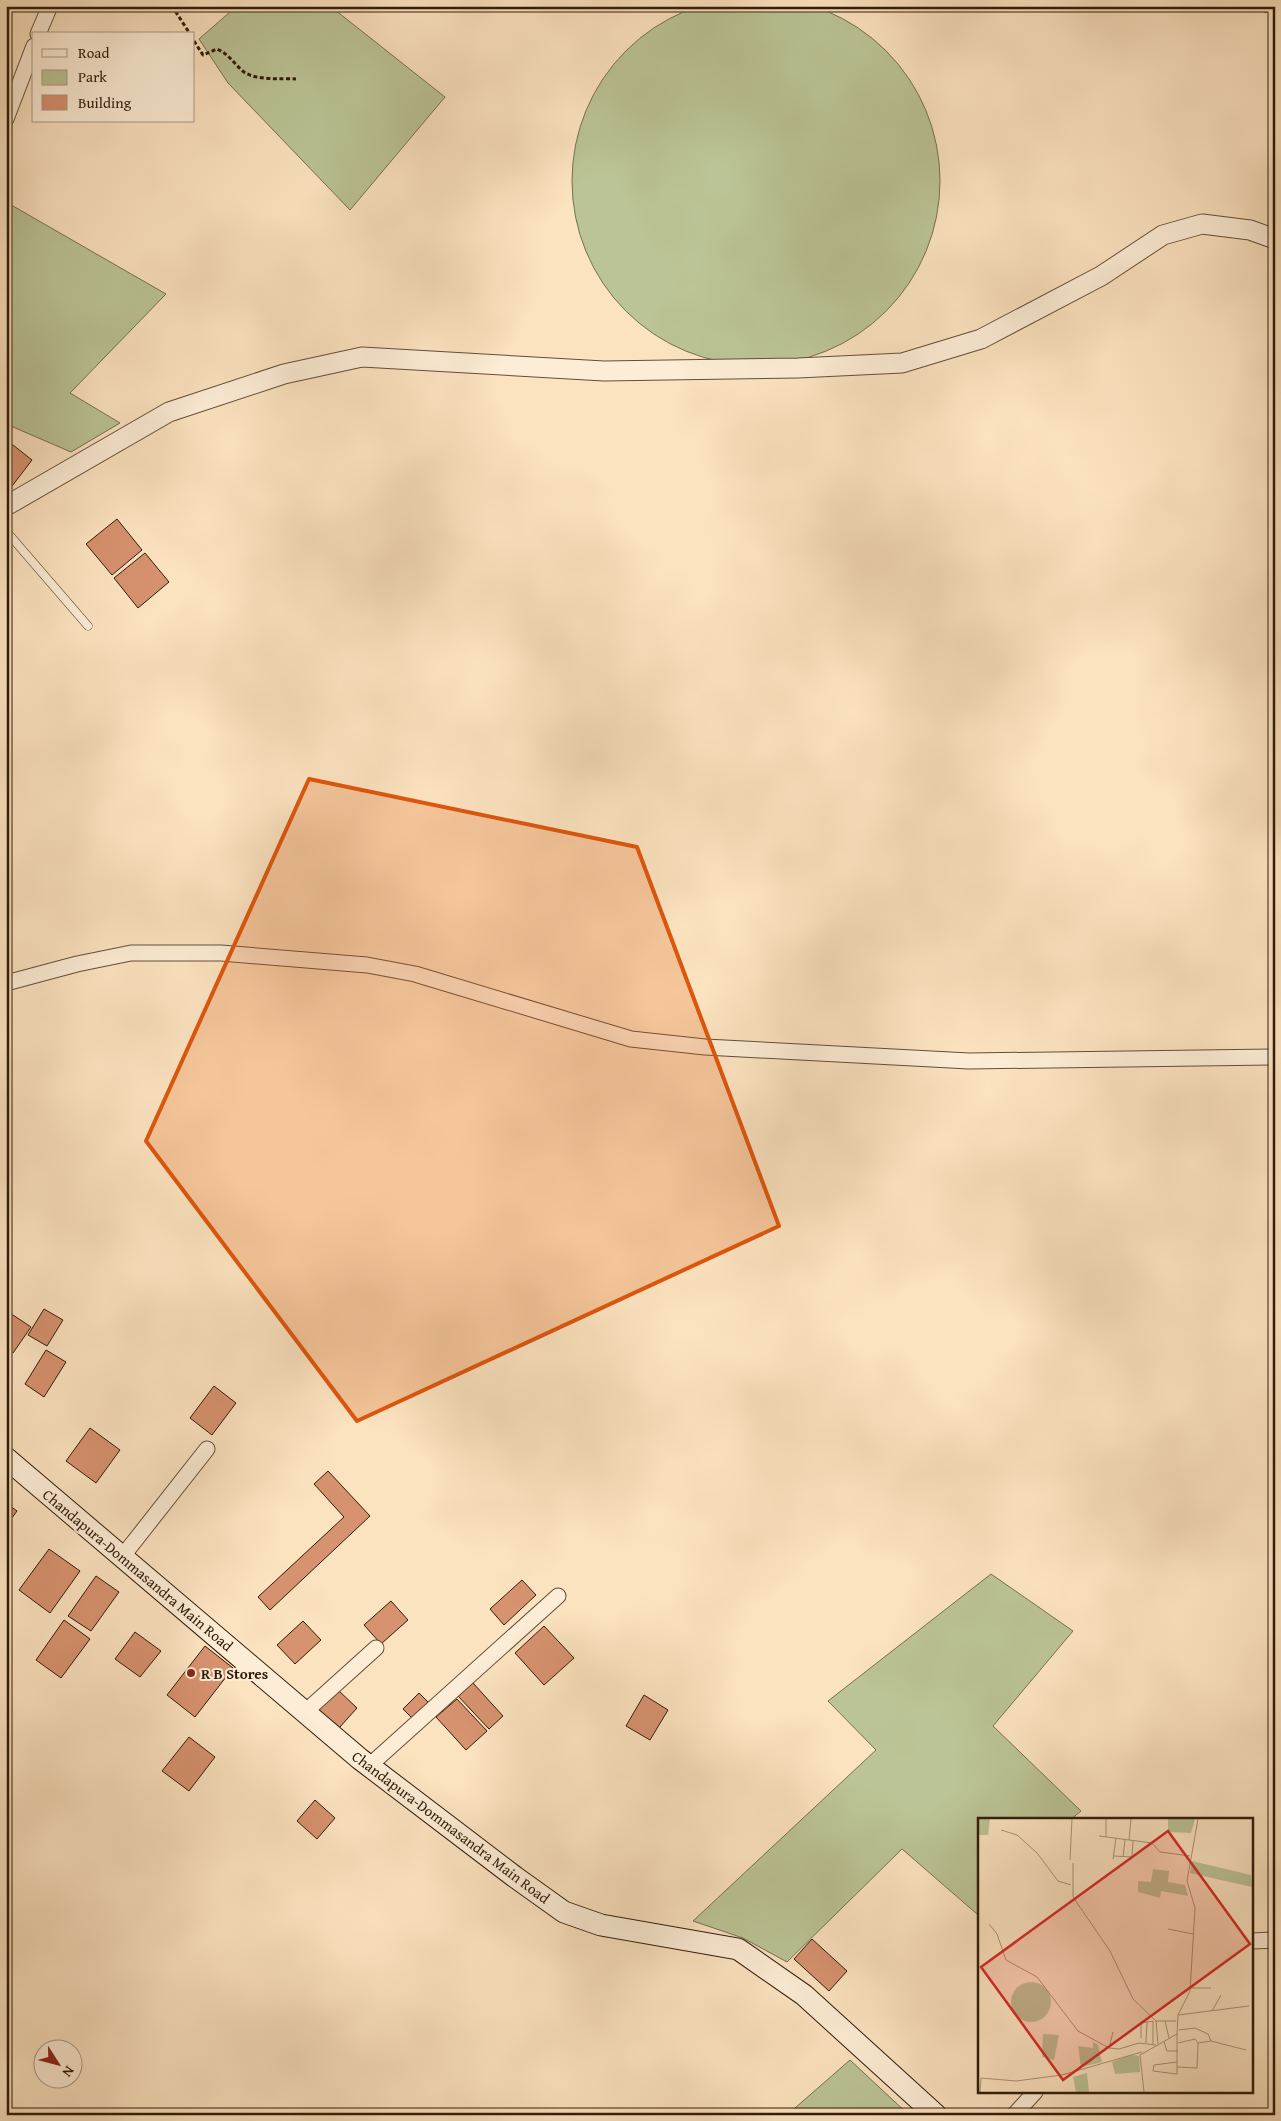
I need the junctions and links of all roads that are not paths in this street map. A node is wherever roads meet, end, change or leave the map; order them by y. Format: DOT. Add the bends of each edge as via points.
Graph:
graph roads {
  1 [pos="50,6"];
  2 [pos="39,32"];
  3 [pos="32,51"];
  4 [pos="6,119"];
  5 [pos="1275,239"];
  6 [pos="6,506"];
  7 [pos="6,531"];
  8 [pos="88,626"];
  9 [pos="6,983"];
  10 [pos="1275,1057"];
  11 [pos="207,1450"];
  12 [pos="6,1458"];
  13 [pos="122,1557"];
  14 [pos="558,1596"];
  15 [pos="376,1648"];
  16 [pos="305,1712"];
  17 [pos="369,1766"];
  18 [pos="1275,1940"];
  19 [pos="1254,1941"];
  20 [pos="1033,2094"];
  21 [pos="936,2115"];
  22 [pos="1014,2115"];
  1 -- 2 [label="street"];
  3 -- 4 [label="street"];
  5 -- 6 [label="street" via="1250,230 1202,224 1163,235 1101,276 981,339 902,363 604,371 362,357 284,374 169,412"];
  7 -- 8 [label="lane"];
  9 -- 10 [label="street" via="131,953 221,953 367,965 415,974 631,1039 696,1046 969,1062"];
  11 -- 13 [label="street"];
  12 -- 13 [label="main road, Chandapura-Dommasandra Main Road"];
  13 -- 16 [label="main road, Chandapura-Dommasandra Main Road"];
  14 -- 17 [label="street"];
  15 -- 16 [label="street"];
  16 -- 17 [label="main road, Chandapura-Dommasandra Main Road"];
  17 -- 21 [label="main road, Chandapura-Dommasandra Main Road" via="564,1912 601,1925 738,1949 804,1995"];
  18 -- 19 [label="street"];
  20 -- 22 [label="street"];
}
